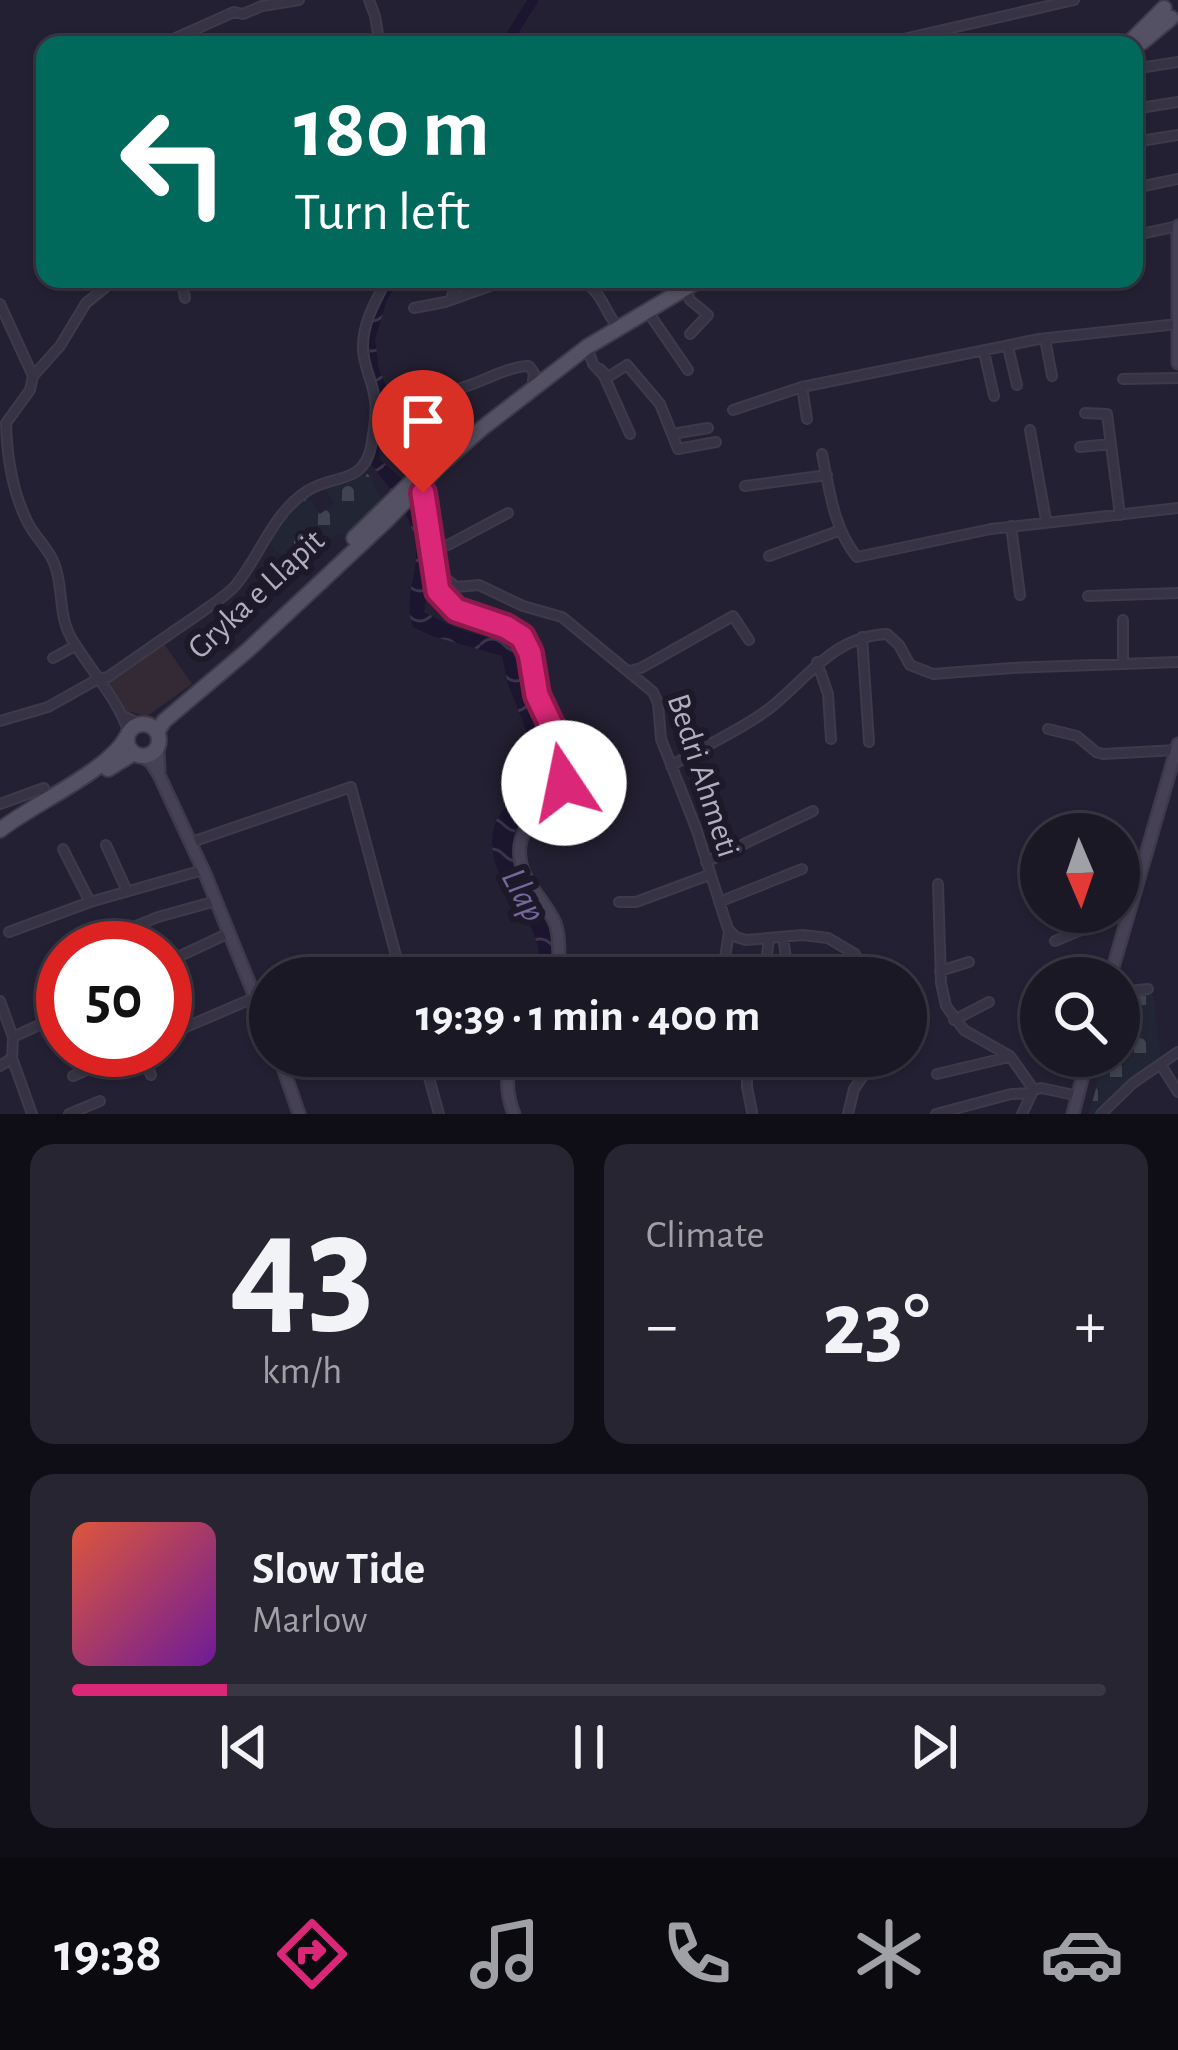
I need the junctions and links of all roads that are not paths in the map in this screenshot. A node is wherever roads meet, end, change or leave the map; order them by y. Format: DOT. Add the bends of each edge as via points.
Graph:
graph roads {
  1 [pos="299,0"];
  2 [pos="369,0"];
  3 [pos="1074,0"];
  4 [pos="1169,11"];
  5 [pos="180,36"];
  6 [pos="376,36"];
  7 [pos="917,36"];
  8 [pos="1142,36"];
  9 [pos="1178,62"];
  10 [pos="1143,68"];
  11 [pos="1178,102"];
  12 [pos="1143,108"];
  13 [pos="1178,136"];
  14 [pos="1143,141"];
  15 [pos="1178,179"];
  16 [pos="1143,186"];
  17 [pos="1178,226"];
  18 [pos="1143,234"];
  19 [pos="1178,286"];
  20 [pos="105,288"];
  21 [pos="183,288"];
  22 [pos="383,288"];
  23 [pos="454,288"];
  24 [pos="484,288"];
  25 [pos="595,288"];
  26 [pos="676,288"];
  27 [pos="678,288"];
  28 [pos="686,288"];
  29 [pos="185,298"];
  30 [pos="450,300"];
  31 [pos="0,304"];
  32 [pos="414,308"];
  33 [pos="646,310"];
  34 [pos="614,322"];
  35 [pos="1178,324"];
  36 [pos="690,334"];
  37 [pos="1045,339"];
  38 [pos="1008,346"];
  39 [pos="587,347"];
  40 [pos="985,352"];
  41 [pos="1178,360"];
  42 [pos="560,363"];
  43 [pos="600,369"];
  44 [pos="688,370"];
  45 [pos="33,376"];
  46 [pos="1052,376"];
  47 [pos="1178,378"];
  48 [pos="1123,379"];
  49 [pos="535,381"];
  50 [pos="1017,385"];
  51 [pos="802,387"];
  52 [pos="427,388"];
  53 [pos="994,396"];
  54 [pos="733,410"];
  55 [pos="1085,413"];
  56 [pos="807,418"];
  57 [pos="708,428"];
  58 [pos="1030,430"];
  59 [pos="630,434"];
  60 [pos="672,434"];
  61 [pos="716,442"];
  62 [pos="1111,444"];
  63 [pos="1080,447"];
  64 [pos="822,454"];
  65 [pos="4,463"];
  66 [pos="827,476"];
  67 [pos="422,484"];
  68 [pos="745,486"];
  69 [pos="1178,508"];
  70 [pos="508,513"];
  71 [pos="1120,514"];
  72 [pos="1046,520"];
  73 [pos="1011,526"];
  74 [pos="842,530"];
  75 [pos="769,556"];
  76 [pos="1178,593"];
  77 [pos="1020,595"];
  78 [pos="1088,596"];
  79 [pos="1124,620"];
  80 [pos="862,637"];
  81 [pos="749,640"];
  82 [pos="75,646"];
  83 [pos="52,658"];
  84 [pos="817,662"];
  85 [pos="1178,662"];
  86 [pos="1123,664"];
  87 [pos="630,671"];
  88 [pos="98,680"];
  89 [pos="0,722"];
  90 [pos="1048,729"];
  91 [pos="143,733"];
  92 [pos="831,739"];
  93 [pos="869,742"];
  94 [pos="1178,748"];
  95 [pos="138,755"];
  96 [pos="671,766"];
  97 [pos="160,775"];
  98 [pos="45,799"];
  99 [pos="0,804"];
  100 [pos="813,811"];
  101 [pos="0,830"];
  102 [pos="189,843"];
  103 [pos="106,845"];
  104 [pos="63,849"];
  105 [pos="706,862"];
  106 [pos="802,869"];
  107 [pos="203,870"];
  108 [pos="709,875"];
  109 [pos="1140,878"];
  110 [pos="938,884"];
  111 [pos="128,891"];
  112 [pos="90,902"];
  113 [pos="216,902"];
  114 [pos="619,902"];
  115 [pos="718,902"];
  116 [pos="148,921"];
  117 [pos="730,931"];
  118 [pos="10,932"];
  119 [pos="229,933"];
  120 [pos="1074,933"];
  121 [pos="783,937"];
  122 [pos="769,939"];
  123 [pos="1055,941"];
  124 [pos="192,950"];
  125 [pos="396,957"];
  126 [pos="558,957"];
  127 [pos="726,957"];
  128 [pos="767,957"];
  129 [pos="786,957"];
  130 [pos="857,957"];
  131 [pos="969,962"];
  132 [pos="940,971"];
  133 [pos="249,981"];
  134 [pos="1148,989"];
  135 [pos="1140,990"];
  136 [pos="249,1001"];
  137 [pos="989,1002"];
  138 [pos="1,1007"];
  139 [pos="954,1020"];
  140 [pos="192,1025"];
  141 [pos="36,1026"];
  142 [pos="13,1037"];
  143 [pos="1178,1052"];
  144 [pos="1010,1056"];
  145 [pos="12,1058"];
  146 [pos="1161,1065"];
  147 [pos="0,1066"];
  148 [pos="937,1074"];
  149 [pos="286,1077"];
  150 [pos="429,1077"];
  151 [pos="508,1077"];
  152 [pos="747,1077"];
  153 [pos="862,1077"];
  154 [pos="1083,1077"];
  155 [pos="1032,1092"];
  156 [pos="1178,1092"];
  157 [pos="1079,1096"];
  158 [pos="100,1101"];
  159 [pos="28,1112"];
  160 [pos="752,1112"];
  161 [pos="69,1114"];
  162 [pos="299,1114"];
  163 [pos="439,1114"];
  164 [pos="514,1114"];
  165 [pos="848,1114"];
  166 [pos="936,1114"];
  167 [pos="1022,1114"];
  168 [pos="1072,1114"];
  169 [pos="1101,1114"];
  1 -- 5 [label="street" via="234,12"];
  2 -- 6 [label="street"];
  3 -- 7 [label="street"];
  4 -- 8 [label="main road"];
  9 -- 10 [label="street"];
  11 -- 12 [label="street"];
  13 -- 14 [label="street"];
  15 -- 16 [label="street"];
  17 -- 18 [label="street"];
  17 -- 19 [label="main road"];
  19 -- 35 [label="main road"];
  20 -- 45 [label="street"];
  21 -- 29 [label="street"];
  22 -- 88 [label="street" via="363,340 376,407 364,467 306,492 224,596"];
  23 -- 30 [label="street"];
  24 -- 30 [label="street"];
  25 -- 34 [label="street"];
  26 -- 34 [label="main road, Gryka e Llapit"];
  27 -- 33 [label="main road, Gryka e Llapit"];
  28 -- 36 [label="street" via="708,316"];
  30 -- 32 [label="street"];
  31 -- 45 [label="street"];
  33 -- 39 [label="main road, Gryka e Llapit"];
  33 -- 44 [label="street"];
  34 -- 42 [label="main road, Gryka e Llapit"];
  35 -- 37 [label="street"];
  35 -- 41 [label="main road"];
  37 -- 38 [label="street"];
  37 -- 46 [label="street"];
  38 -- 40 [label="street"];
  38 -- 50 [label="street"];
  39 -- 42 [label="main road, Gryka e Llapit"];
  39 -- 43 [label="street"];
  40 -- 51 [label="street"];
  40 -- 53 [label="street"];
  42 -- 49 [label="main road, Gryka e Llapit"];
  43 -- 59 [label="street"];
  43 -- 60 [label="street" via="608,377 627,365 660,404"];
  45 -- 65 [label="street" via="8,418"];
  47 -- 48 [label="street"];
  49 -- 52 [label="street" via="529,366 516,366 446,391"];
  49 -- 67 [label="main road, Gryka e Llapit"];
  51 -- 54 [label="street"];
  51 -- 56 [label="street"];
  55 -- 62 [label="street" via="1107,414"];
  57 -- 60 [label="street"];
  58 -- 72 [label="street"];
  60 -- 61 [label="street" via="678,449"];
  62 -- 63 [label="street"];
  62 -- 71 [label="street"];
  64 -- 66 [label="street"];
  65 -- 82 [label="street" via="25,518 53,559"];
  66 -- 68 [label="street"];
  66 -- 74 [label="street"];
  67 -- 91 [label="main road, Gryka e Llapit" via="248,650"];
  67 -- 126 [label="main road" via="438,591 456,610 522,637 567,764 564,783 520,844 531,887 555,922"];
  69 -- 71 [label="street"];
  70 -- 87 [label="street, Bedri Ahmeti" via="435,548 440,574 456,587 479,585 562,617"];
  71 -- 72 [label="street"];
  72 -- 73 [label="street"];
  73 -- 74 [label="street" via="857,557"];
  73 -- 77 [label="street"];
  74 -- 75 [label="street"];
  76 -- 78 [label="street"];
  79 -- 86 [label="street"];
  80 -- 84 [label="street"];
  80 -- 86 [label="street" via="887,634 910,664 933,674"];
  80 -- 93 [label="street"];
  81 -- 87 [label="street, Bedri Ahmeti" via="733,616"];
  82 -- 83 [label="street"];
  82 -- 88 [label="street"];
  84 -- 92 [label="street"];
  84 -- 96 [label="street" via="771,707"];
  85 -- 86 [label="street"];
  87 -- 96 [label="street, Bedri Ahmeti" via="658,703"];
  88 -- 89 [label="street"];
  88 -- 91 [label="street"];
  90 -- 94 [label="street" via="1103,754"];
  91 -- 95 [label="main road" via="128,744"];
  91 -- 95 [label="main road, Gryka e Llapit" via="150,755"];
  91 -- 97 [label="main road"];
  91 -- 98 [label="main road, Gryka e Llapit"];
  94 -- 109 [label="main road"];
  95 -- 97 [label="main road"];
  95 -- 101 [label="main road, Gryka e Llapit"];
  96 -- 105 [label="street, Bedri Ahmeti"];
  97 -- 102 [label="main road"];
  98 -- 99 [label="street, Gryka e Llapit" via="44,788"];
  98 -- 101 [label="main road, Gryka e Llapit"];
  100 -- 105 [label="street"];
  102 -- 107 [label="main road"];
  102 -- 125 [label="street" via="351,787"];
  103 -- 111 [label="street"];
  104 -- 112 [label="street"];
  105 -- 108 [label="street, Bedri Ahmeti"];
  106 -- 115 [label="street, Bedri Ahmeti"];
  107 -- 111 [label="street"];
  107 -- 113 [label="main road"];
  108 -- 114 [label="street"];
  108 -- 115 [label="street, Bedri Ahmeti"];
  110 -- 132 [label="street"];
  111 -- 112 [label="street"];
  112 -- 118 [label="street"];
  113 -- 116 [label="street"];
  113 -- 119 [label="main road"];
  115 -- 117 [label="street, Bedri Ahmeti"];
  117 -- 122 [label="street"];
  117 -- 127 [label="street"];
  119 -- 124 [label="street"];
  119 -- 133 [label="main road"];
  120 -- 123 [label="street"];
  121 -- 122 [label="street"];
  121 -- 129 [label="street"];
  121 -- 130 [label="street" via="828,938"];
  122 -- 128 [label="street"];
  131 -- 132 [label="street"];
  132 -- 139 [label="street"];
  134 -- 135 [label="street"];
  136 -- 140 [label="street"];
  137 -- 139 [label="street"];
  138 -- 142 [label="street"];
  139 -- 144 [label="street"];
  141 -- 142 [label="street"];
  142 -- 145 [label="street"];
  143 -- 146 [label="street"];
  144 -- 148 [label="street"];
  144 -- 155 [label="street"];
  145 -- 147 [label="street"];
  145 -- 159 [label="street"];
  146 -- 156 [label="street"];
  146 -- 169 [label="street"];
  149 -- 162 [label="main road"];
  150 -- 163 [label="street"];
  151 -- 164 [label="main road"];
  152 -- 160 [label="street"];
  153 -- 165 [label="street"];
  154 -- 157 [label="main road"];
  155 -- 157 [label="street"];
  155 -- 166 [label="street"];
  155 -- 167 [label="street"];
  157 -- 168 [label="main road"];
  158 -- 161 [label="street"];
}
